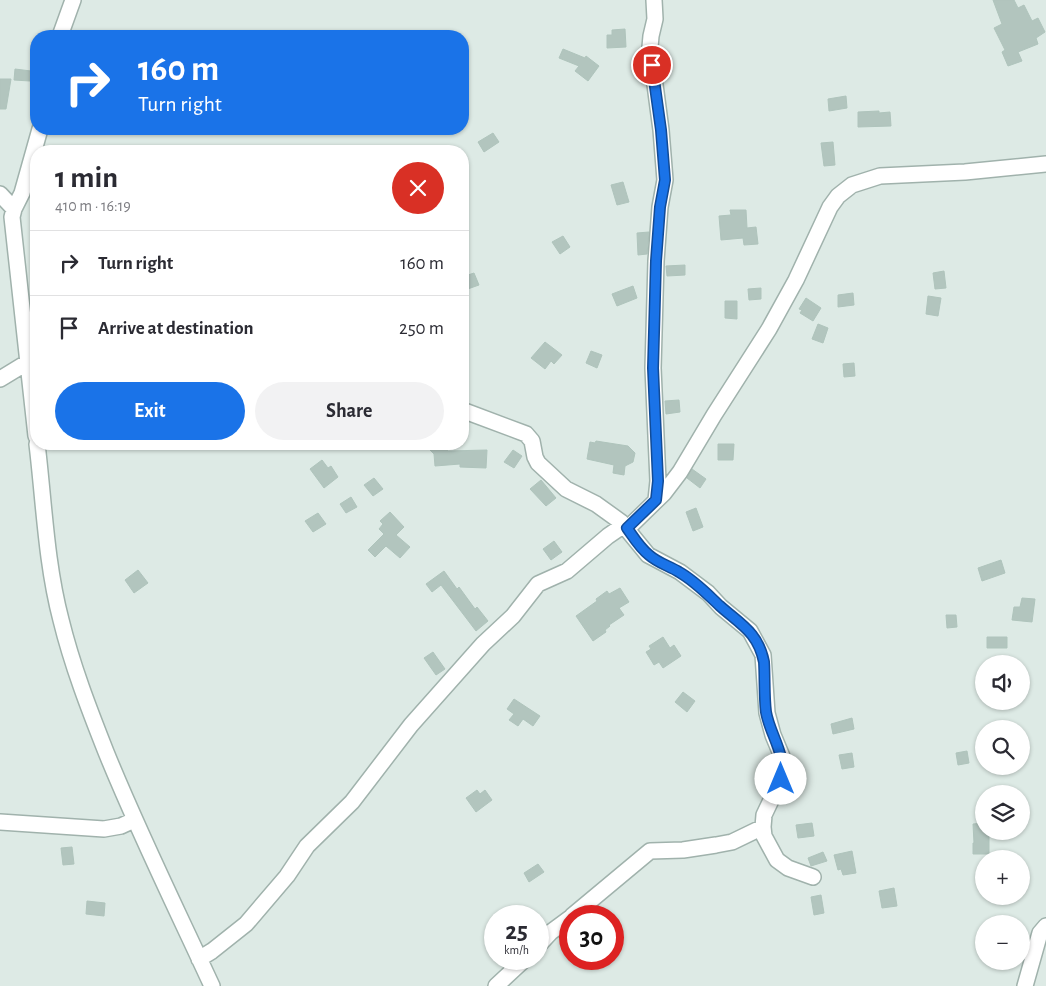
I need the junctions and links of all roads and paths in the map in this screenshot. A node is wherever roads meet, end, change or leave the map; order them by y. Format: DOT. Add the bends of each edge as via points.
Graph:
graph roads {
  1 [pos="73,0"];
  2 [pos="654,0"];
  3 [pos="62,30"];
  4 [pos="1046,164"];
  5 [pos="29,191"];
  6 [pos="0,194"];
  7 [pos="14,209"];
  8 [pos="28,362"];
  9 [pos="0,379"];
  10 [pos="30,380"];
  11 [pos="469,413"];
  12 [pos="38,450"];
  13 [pos="656,500"];
  14 [pos="626,527"];
  15 [pos="134,820"];
  16 [pos="0,822"];
  17 [pos="763,827"];
  18 [pos="813,877"];
  19 [pos="585,905"];
  20 [pos="559,926"];
  21 [pos="1046,926"];
  22 [pos="549,934"];
  23 [pos="199,958"];
  24 [pos="513,970"];
  25 [pos="212,986"];
  26 [pos="496,986"];
  27 [pos="1025,986"];
  1 -- 3 [label="street"];
  2 -- 13 [label="street" via="656,19 650,47 665,180 656,261 653,368"];
  4 -- 13 [label="street" via="880,176 852,185 838,196 770,330 680,472"];
  5 -- 7 [label="street"];
  6 -- 7 [label="street"];
  7 -- 8 [label="street" via="12,228"];
  8 -- 9 [label="street"];
  8 -- 10 [label="street"];
  11 -- 14 [label="street" via="526,434 532,441 538,463 566,489 596,504"];
  12 -- 15 [label="street" via="60,618 87,704"];
  13 -- 14 [label="street"];
  14 -- 17 [label="street" via="648,555 708,593 745,626 763,655 766,713 783,759 781,779 764,815"];
  14 -- 23 [label="street" via="608,536 567,571 538,584 513,616 483,644 411,725 352,802 307,846 287,876 246,924"];
  15 -- 16 [label="street" via="104,829"];
  15 -- 23 [label="street"];
  17 -- 18 [label="street" via="764,836 777,860 788,868"];
  17 -- 19 [label="street" via="732,842 683,850 650,851"];
  20 -- 22 [label="street"];
  21 -- 27 [label="street" via="1040,933"];
  23 -- 25 [label="street"];
  24 -- 26 [label="street"];
}
